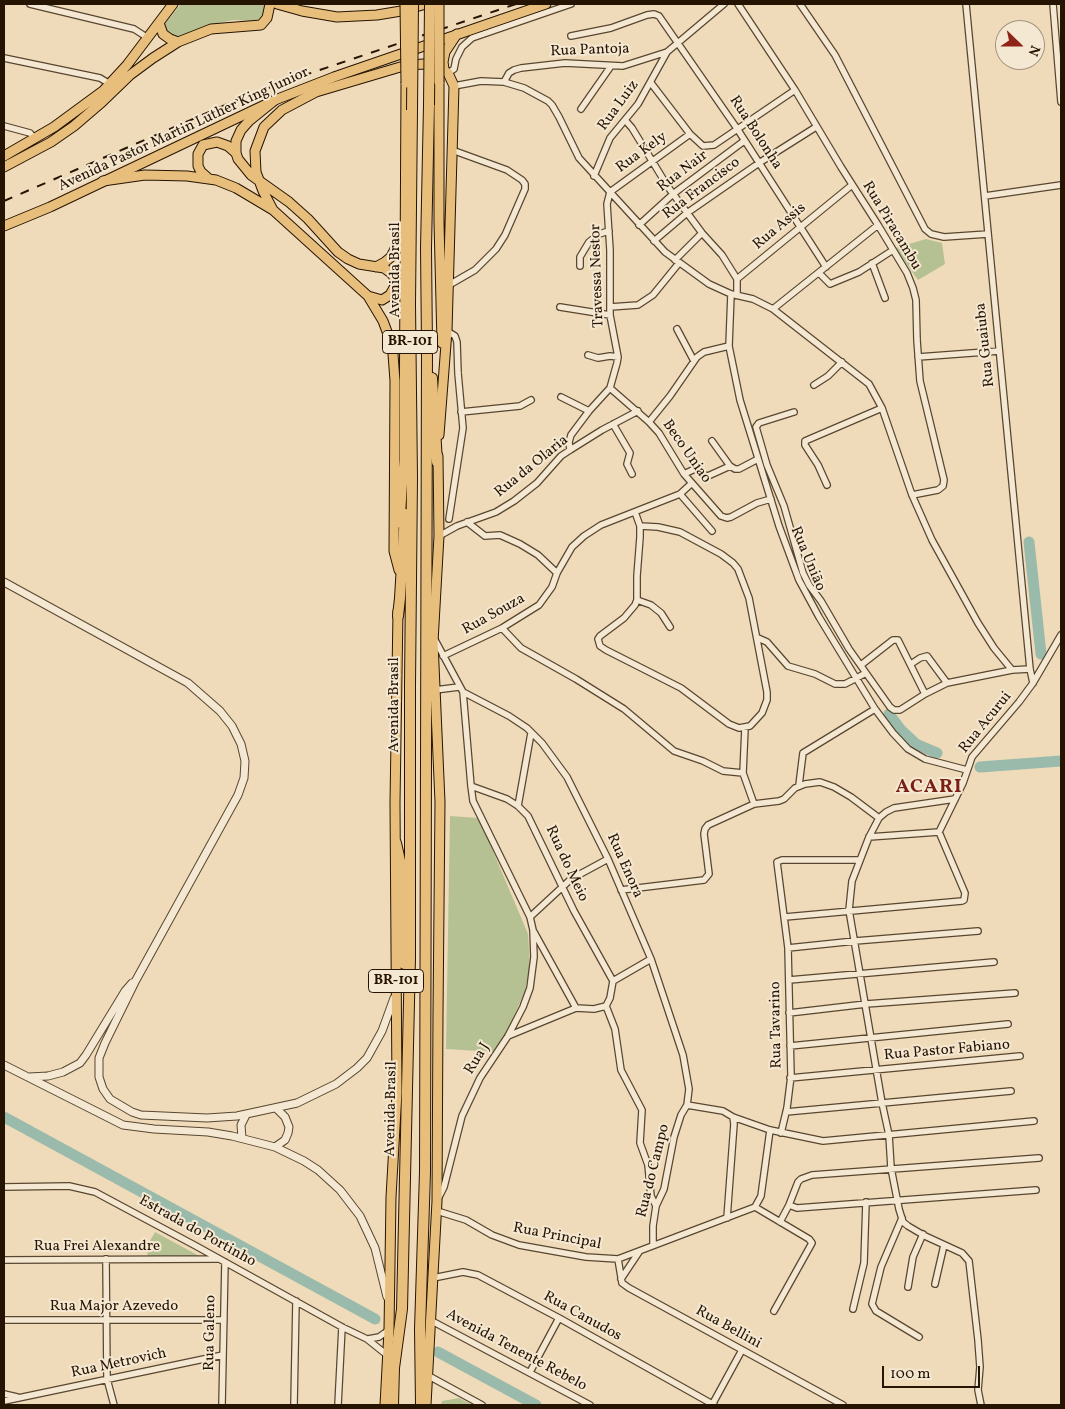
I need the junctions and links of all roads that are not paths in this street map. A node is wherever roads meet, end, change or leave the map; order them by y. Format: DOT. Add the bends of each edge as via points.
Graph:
graph roads {
  1 [pos="30,4"];
  2 [pos="173,4"];
  3 [pos="270,4"];
  4 [pos="277,4"];
  5 [pos="396,4"];
  6 [pos="405,4"];
  7 [pos="413,4"];
  8 [pos="426,4"];
  9 [pos="430,4"];
  10 [pos="439,4"];
  11 [pos="546,4"];
  12 [pos="571,4"];
  13 [pos="724,4"];
  14 [pos="738,4"];
  15 [pos="800,4"];
  16 [pos="966,4"];
  17 [pos="1053,4"];
  18 [pos="390,12"];
  19 [pos="159,22"];
  20 [pos="457,34"];
  21 [pos="571,36"];
  22 [pos="148,38"];
  23 [pos="178,42"];
  24 [pos="678,42"];
  25 [pos="667,52"];
  26 [pos="4,58"];
  27 [pos="611,66"];
  28 [pos="446,71"];
  29 [pos="504,82"];
  30 [pos="651,83"];
  31 [pos="110,84"];
  32 [pos="454,86"];
  33 [pos="795,90"];
  34 [pos="275,100"];
  35 [pos="1061,102"];
  36 [pos="582,109"];
  37 [pos="625,120"];
  38 [pos="4,126"];
  39 [pos="816,127"];
  40 [pos="738,130"];
  41 [pos="690,134"];
  42 [pos="35,139"];
  43 [pos="744,141"];
  44 [pos="452,150"];
  45 [pos="236,153"];
  46 [pos="4,156"];
  47 [pos="652,162"];
  48 [pos="759,162"];
  49 [pos="4,167"];
  50 [pos="594,176"];
  51 [pos="209,179"];
  52 [pos="102,181"];
  53 [pos="260,182"];
  54 [pos="852,185"];
  55 [pos="1061,185"];
  56 [pos="610,192"];
  57 [pos="673,194"];
  58 [pos="985,196"];
  59 [pos="273,210"];
  60 [pos="687,213"];
  61 [pos="639,225"];
  62 [pos="878,225"];
  63 [pos="4,226"];
  64 [pos="799,227"];
  65 [pos="404,231"];
  66 [pos="609,231"];
  67 [pos="702,233"];
  68 [pos="988,234"];
  69 [pos="654,242"];
  70 [pos="893,250"];
  71 [pos="677,262"];
  72 [pos="872,264"];
  73 [pos="376,266"];
  74 [pos="580,266"];
  75 [pos="826,267"];
  76 [pos="818,272"];
  77 [pos="737,279"];
  78 [pos="449,285"];
  79 [pos="734,294"];
  80 [pos="368,296"];
  81 [pos="886,298"];
  82 [pos="560,307"];
  83 [pos="610,307"];
  84 [pos="773,308"];
  85 [pos="610,315"];
  86 [pos="677,329"];
  87 [pos="448,331"];
  88 [pos="729,346"];
  89 [pos="427,347"];
  90 [pos="999,351"];
  91 [pos="588,355"];
  92 [pos="618,357"];
  93 [pos="918,357"];
  94 [pos="694,361"];
  95 [pos="842,362"];
  96 [pos="443,371"];
  97 [pos="458,373"];
  98 [pos="814,386"];
  99 [pos="610,388"];
  100 [pos="561,397"];
  101 [pos="531,400"];
  102 [pos="882,408"];
  103 [pos="589,411"];
  104 [pos="638,411"];
  105 [pos="462,412"];
  106 [pos="794,412"];
  107 [pos="650,422"];
  108 [pos="613,424"];
  109 [pos="712,441"];
  110 [pos="570,450"];
  111 [pos="758,459"];
  112 [pos="437,462"];
  113 [pos="768,465"];
  114 [pos="730,466"];
  115 [pos="760,467"];
  116 [pos="632,474"];
  117 [pos="684,474"];
  118 [pos="412,478"];
  119 [pos="692,483"];
  120 [pos="827,485"];
  121 [pos="680,494"];
  122 [pos="912,495"];
  123 [pos="771,499"];
  124 [pos="635,512"];
  125 [pos="438,514"];
  126 [pos="449,519"];
  127 [pos="467,522"];
  128 [pos="789,523"];
  129 [pos="457,526"];
  130 [pos="640,526"];
  131 [pos="779,526"];
  132 [pos="712,531"];
  133 [pos="439,536"];
  134 [pos="794,541"];
  135 [pos="786,544"];
  136 [pos="399,570"];
  137 [pos="557,574"];
  138 [pos="4,582"];
  139 [pos="637,600"];
  140 [pos="398,616"];
  141 [pos="670,627"];
  142 [pos="502,628"];
  143 [pos="1061,634"];
  144 [pos="433,636"];
  145 [pos="758,638"];
  146 [pos="443,656"];
  147 [pos="911,664"];
  148 [pos="861,666"];
  149 [pos="1030,669"];
  150 [pos="1012,670"];
  151 [pos="866,673"];
  152 [pos="857,679"];
  153 [pos="947,683"];
  154 [pos="1033,683"];
  155 [pos="461,689"];
  156 [pos="435,690"];
  157 [pos="925,694"];
  158 [pos="875,709"];
  159 [pos="745,728"];
  160 [pos="531,733"];
  161 [pos="967,770"];
  162 [pos="743,773"];
  163 [pos="799,785"];
  164 [pos="471,786"];
  165 [pos="955,799"];
  166 [pos="754,804"];
  167 [pos="518,806"];
  168 [pos="879,818"];
  169 [pos="939,832"];
  170 [pos="869,837"];
  171 [pos="396,843"];
  172 [pos="608,859"];
  173 [pos="860,860"];
  174 [pos="562,886"];
  175 [pos="621,890"];
  176 [pos="849,910"];
  177 [pos="785,917"];
  178 [pos="530,918"];
  179 [pos="533,930"];
  180 [pos="978,931"];
  181 [pos="855,941"];
  182 [pos="788,948"];
  183 [pos="651,959"];
  184 [pos="994,962"];
  185 [pos="861,974"];
  186 [pos="136,980"];
  187 [pos="789,980"];
  188 [pos="612,981"];
  189 [pos="1014,993"];
  190 [pos="396,994"];
  191 [pos="866,1004"];
  192 [pos="606,1006"];
  193 [pos="576,1008"];
  194 [pos="789,1013"];
  195 [pos="408,1022"];
  196 [pos="1008,1024"];
  197 [pos="508,1036"];
  198 [pos="872,1038"];
  199 [pos="790,1046"];
  200 [pos="1020,1056"];
  201 [pos="4,1065"];
  202 [pos="877,1070"];
  203 [pos="29,1077"];
  204 [pos="790,1078"];
  205 [pos="1011,1091"];
  206 [pos="882,1102"];
  207 [pos="687,1105"];
  208 [pos="277,1109"];
  209 [pos="786,1112"];
  210 [pos="246,1115"];
  211 [pos="733,1117"];
  212 [pos="1034,1121"];
  213 [pos="770,1130"];
  214 [pos="781,1133"];
  215 [pos="889,1135"];
  216 [pos="242,1138"];
  217 [pos="275,1147"];
  218 [pos="1039,1158"];
  219 [pos="892,1168"];
  220 [pos="4,1187"];
  221 [pos="1036,1190"];
  222 [pos="898,1200"];
  223 [pos="438,1201"];
  224 [pos="866,1202"];
  225 [pos="789,1204"];
  226 [pos="656,1206"];
  227 [pos="755,1207"];
  228 [pos="437,1211"];
  229 [pos="727,1218"];
  230 [pos="902,1218"];
  231 [pos="780,1222"];
  232 [pos="923,1234"];
  233 [pos="653,1245"];
  234 [pos="944,1245"];
  235 [pos="196,1246"];
  236 [pos="639,1252"];
  237 [pos="106,1259"];
  238 [pos="190,1259"];
  239 [pos="618,1259"];
  240 [pos="4,1260"];
  241 [pos="223,1260"];
  242 [pos="432,1278"];
  243 [pos="621,1279"];
  244 [pos="935,1284"];
  245 [pos="908,1287"];
  246 [pos="296,1301"];
  247 [pos="389,1304"];
  248 [pos="853,1310"];
  249 [pos="774,1311"];
  250 [pos="559,1318"];
  251 [pos="4,1320"];
  252 [pos="107,1320"];
  253 [pos="224,1320"];
  254 [pos="430,1320"];
  255 [pos="342,1327"];
  256 [pos="389,1330"];
  257 [pos="919,1336"];
  258 [pos="368,1339"];
  259 [pos="742,1350"];
  260 [pos="223,1355"];
  261 [pos="387,1355"];
  262 [pos="530,1372"];
  263 [pos="427,1375"];
  264 [pos="107,1379"];
  265 [pos="4,1394"];
  266 [pos="20,1397"];
  267 [pos="4,1401"];
  268 [pos="114,1405"];
  269 [pos="222,1405"];
  270 [pos="294,1405"];
  271 [pos="338,1405"];
  272 [pos="385,1405"];
  273 [pos="393,1405"];
  274 [pos="421,1405"];
  275 [pos="426,1405"];
  276 [pos="482,1405"];
  277 [pos="590,1405"];
  278 [pos="713,1405"];
  279 [pos="843,1405"];
  280 [pos="981,1405"];
  1 -- 22 [label="street" via="134,29"];
  2 -- 19 [label="main road"];
  3 -- 23 [label="main road" via="267,18 260,25 211,29"];
  4 -- 18 [label="main road" via="337,17"];
  5 -- 18 [label="main road"];
  6 -- 65 [label="main road, Avenida Brasil, bridge"];
  7 -- 118 [label="highway, Avenida Brasil / BR-101, bridge"];
  8 -- 18 [label="main road"];
  9 -- 89 [label="highway, Avenida Brasil / BR-101, bridge"];
  10 -- 96 [label="main road, bridge"];
  11 -- 20 [label="main road, Avenida Pastor Martin Luther King Junior"];
  12 -- 28 [label="street" via="472,38 462,47 454,69"];
  13 -- 24 [label="street, Rua Pantoja"];
  14 -- 33 [label="street, Rua Piracambu"];
  15 -- 68 [label="street" via="835,55 925,229 944,237"];
  16 -- 58 [label="street, Rua Guaiuba"];
  17 -- 35 [label="street"];
  19 -- 22 [label="main road"];
  19 -- 23 [label="main road" via="163,34"];
  20 -- 28 [label="main road" via="445,52 443,62"];
  20 -- 34 [label="main road, Avenida Pastor Martin Luther King Junior"];
  21 -- 24 [label="street, Rua Bolonha" via="611,28 654,14"];
  22 -- 31 [label="main road"];
  23 -- 49 [label="main road" via="130,75 74,126"];
  24 -- 25 [label="street, Rua Pantoja"];
  24 -- 40 [label="street, Rua Bolonha"];
  25 -- 27 [label="street, Rua Pantoja" via="635,63"];
  25 -- 30 [label="street, Rua Luiz"];
  26 -- 31 [label="street" via="100,78"];
  27 -- 29 [label="street, Rua Pantoja" via="565,63 521,68 510,73"];
  27 -- 36 [label="street"];
  28 -- 32 [label="main road"];
  28 -- 53 [label="main road" via="424,64 402,67 316,92 282,110 264,127 256,145 256,172"];
  29 -- 32 [label="street" via="481,81"];
  29 -- 50 [label="street" via="524,88 552,105 579,158"];
  30 -- 37 [label="street, Rua Luiz"];
  30 -- 41 [label="street"];
  31 -- 42 [label="main road"];
  32 -- 44 [label="main road"];
  33 -- 39 [label="street, Rua Piracambu"];
  33 -- 40 [label="street"];
  34 -- 45 [label="main road" via="241,130 236,141"];
  34 -- 52 [label="main road, Avenida Pastor Martin Luther King Junior"];
  37 -- 47 [label="street"];
  37 -- 50 [label="street, Rua Luiz" via="610,138"];
  38 -- 42 [label="street" via="30,133"];
  39 -- 48 [label="street, Rua Francisco"];
  39 -- 54 [label="street, Rua Piracambu"];
  40 -- 41 [label="street" via="714,145 703,146"];
  40 -- 43 [label="street, Rua Bolonha"];
  41 -- 47 [label="street, Rua Kely"];
  42 -- 46 [label="main road"];
  43 -- 48 [label="street, Rua Bolonha"];
  43 -- 57 [label="street, Rua Nair"];
  44 -- 78 [label="main road"];
  44 -- 78 [label="street" via="507,170 522,180 525,189 496,249 475,270"];
  45 -- 51 [label="main road" via="217,142 204,145 198,154 198,166"];
  45 -- 53 [label="main road" via="242,166"];
  47 -- 56 [label="street, Rua Kely"];
  47 -- 57 [label="street"];
  48 -- 60 [label="street, Rua Francisco"];
  48 -- 64 [label="street, Rua Bolonha"];
  50 -- 56 [label="street"];
  51 -- 52 [label="main road" via="145,175"];
  51 -- 59 [label="main road" via="236,188"];
  52 -- 63 [label="main road, Avenida Pastor Martin Luther King Junior"];
  53 -- 59 [label="main road"];
  53 -- 73 [label="main road" via="308,219 338,252 359,264"];
  54 -- 62 [label="street, Rua Piracambu"];
  54 -- 64 [label="street, Rua Assis"];
  55 -- 58 [label="street"];
  56 -- 61 [label="street"];
  56 -- 66 [label="street, Travessa Nestor" via="607,204"];
  57 -- 60 [label="street"];
  57 -- 61 [label="street, Rua Nair"];
  58 -- 68 [label="street, Rua Guaiuba"];
  59 -- 80 [label="main road, Avenida Brasil"];
  60 -- 67 [label="street"];
  60 -- 69 [label="street, Rua Francisco"];
  61 -- 69 [label="street"];
  62 -- 70 [label="street, Rua Piracambu"];
  62 -- 75 [label="street"];
  64 -- 75 [label="street, Rua Bolonha"];
  64 -- 77 [label="street, Rua Assis"];
  65 -- 73 [label="main road" via="391,257"];
  65 -- 136 [label="main road, Avenida Brasil" via="404,460"];
  66 -- 74 [label="street" via="589,242 580,257"];
  66 -- 83 [label="street, Travessa Nestor"];
  67 -- 71 [label="street"];
  67 -- 77 [label="street" via="722,255"];
  68 -- 90 [label="street, Rua Guaiuba"];
  69 -- 71 [label="street"];
  70 -- 72 [label="street"];
  70 -- 93 [label="street, Rua Piracambu" via="914,288"];
  71 -- 79 [label="street" via="709,284"];
  71 -- 83 [label="street" via="653,295 638,305"];
  72 -- 76 [label="street" via="830,284"];
  72 -- 81 [label="street"];
  73 -- 80 [label="main road" via="391,273 395,286 382,300"];
  75 -- 76 [label="street"];
  76 -- 84 [label="street"];
  77 -- 79 [label="street"];
  78 -- 87 [label="main road"];
  79 -- 84 [label="street"];
  79 -- 88 [label="street, Rua União"];
  80 -- 136 [label="main road, Avenida Brasil / BR-101" via="380,316 393,354 394,551"];
  82 -- 85 [label="street"];
  83 -- 85 [label="street, Travessa Nestor"];
  84 -- 95 [label="street"];
  85 -- 92 [label="street, Travessa Nestor"];
  86 -- 94 [label="street"];
  87 -- 96 [label="main road"];
  87 -- 97 [label="street" via="458,342"];
  88 -- 94 [label="street" via="704,352"];
  88 -- 111 [label="street, Rua União" via="740,400"];
  89 -- 112 [label="highway"];
  89 -- 274 [label="highway, Avenida Brasil / BR-101" via="425,1172"];
  90 -- 93 [label="street"];
  90 -- 149 [label="street, Rua Guaiuba"];
  91 -- 92 [label="street"];
  92 -- 99 [label="street, Travessa Nestor"];
  93 -- 122 [label="street, Rua Piracambu" via="926,410 944,480 938,490"];
  94 -- 107 [label="street"];
  95 -- 98 [label="street"];
  95 -- 102 [label="street" via="869,384"];
  96 -- 97 [label="street"];
  96 -- 112 [label="main road"];
  97 -- 105 [label="street"];
  99 -- 103 [label="street"];
  99 -- 104 [label="street, Beco Uniao"];
  100 -- 103 [label="street"];
  101 -- 105 [label="street" via="520,406"];
  102 -- 120 [label="street" via="805,441"];
  102 -- 122 [label="street"];
  103 -- 110 [label="street" via="569,439"];
  104 -- 107 [label="street, Beco Uniao"];
  104 -- 108 [label="street, Rua da Olaria"];
  105 -- 126 [label="street" via="463,428"];
  106 -- 113 [label="street" via="759,423 756,427"];
  107 -- 117 [label="street, Beco Uniao"];
  108 -- 110 [label="street, Rua da Olaria"];
  108 -- 116 [label="street" via="630,452 627,464"];
  109 -- 114 [label="street"];
  110 -- 127 [label="street, Rua da Olaria" via="514,501 496,512"];
  111 -- 114 [label="street" via="739,469"];
  111 -- 115 [label="street, Rua União"];
  112 -- 125 [label="main road, BR-101"];
  113 -- 115 [label="street"];
  113 -- 128 [label="street"];
  114 -- 117 [label="street" via="708,476 697,468"];
  115 -- 123 [label="street, Rua União"];
  117 -- 119 [label="street, Beco Uniao"];
  118 -- 140 [label="highway" via="407,495"];
  118 -- 195 [label="highway, Avenida Brasil / BR-101"];
  119 -- 121 [label="street"];
  119 -- 123 [label="street, Beco Uniao" via="724,517 731,517"];
  121 -- 124 [label="street, Rua Souza"];
  121 -- 132 [label="street"];
  122 -- 150 [label="street" via="970,612"];
  123 -- 131 [label="street, Rua União"];
  124 -- 130 [label="street"];
  124 -- 137 [label="street, Rua Souza" via="601,525 580,539"];
  125 -- 126 [label="street"];
  125 -- 133 [label="main road, BR-101"];
  126 -- 129 [label="street"];
  127 -- 129 [label="street, Rua da Olaria"];
  127 -- 137 [label="street" via="485,536 500,536 520,544 538,555"];
  128 -- 131 [label="street"];
  128 -- 134 [label="street"];
  129 -- 133 [label="street, Rua da Olaria"];
  130 -- 139 [label="street"];
  130 -- 145 [label="street" via="680,532 733,563 743,578"];
  131 -- 135 [label="street, Rua União"];
  133 -- 144 [label="main road, BR-101"];
  134 -- 135 [label="street"];
  134 -- 148 [label="street" via="809,585"];
  135 -- 152 [label="street, Rua União" via="810,601"];
  136 -- 140 [label="main road, Avenida Brasil"];
  137 -- 142 [label="street, Rua Souza" via="539,605"];
  138 -- 186 [label="street" via="188,683 220,711 241,744 246,761 238,795"];
  139 -- 141 [label="street" via="661,613"];
  139 -- 159 [label="street" via="624,618 600,636 600,646 681,688 729,724"];
  140 -- 171 [label="main road, Avenida Brasil / BR-101"];
  142 -- 146 [label="street, Rua Souza"];
  142 -- 162 [label="street" via="521,648 624,709 674,751 723,770"];
  143 -- 154 [label="street, Rua Acurui"];
  144 -- 146 [label="street"];
  144 -- 156 [label="main road, BR-101"];
  145 -- 152 [label="street" via="767,642 793,669 810,672 840,685"];
  145 -- 159 [label="street" via="767,700 759,717"];
  146 -- 155 [label="street"];
  147 -- 148 [label="street" via="896,639"];
  147 -- 153 [label="street" via="927,656"];
  147 -- 157 [label="street"];
  148 -- 151 [label="street"];
  149 -- 150 [label="street"];
  149 -- 154 [label="street, Rua Guaiuba"];
  150 -- 153 [label="street"];
  151 -- 152 [label="street"];
  151 -- 157 [label="street" via="894,710 900,710"];
  152 -- 158 [label="street, Rua União"];
  153 -- 157 [label="street"];
  154 -- 161 [label="street, Rua Acurui" via="972,757"];
  155 -- 156 [label="street"];
  155 -- 160 [label="street, Rua Enora"];
  155 -- 164 [label="street, Rua J"];
  156 -- 223 [label="main road, BR-101" via="440,802"];
  158 -- 161 [label="street, Rua União" via="908,749 925,759"];
  158 -- 163 [label="street" via="803,753"];
  159 -- 162 [label="street"];
  160 -- 167 [label="street"];
  160 -- 172 [label="street, Rua Enora" via="567,778"];
  161 -- 165 [label="street, Rua Acurui"];
  162 -- 166 [label="street"];
  163 -- 166 [label="street" via="779,801"];
  163 -- 168 [label="street" via="826,784 852,797"];
  164 -- 167 [label="street, Rua do Meio"];
  164 -- 178 [label="street, Rua J" via="476,808"];
  165 -- 168 [label="street" via="894,808"];
  165 -- 169 [label="street, Rua Acurui"];
  166 -- 175 [label="street" via="705,829 707,877"];
  167 -- 174 [label="street, Rua do Meio" via="532,821"];
  168 -- 170 [label="street"];
  169 -- 170 [label="street"];
  169 -- 176 [label="street" via="965,893 964,900"];
  170 -- 173 [label="street"];
  171 -- 190 [label="main road, Avenida Brasil / BR-101"];
  171 -- 195 [label="highway" via="402,874"];
  172 -- 174 [label="street"];
  172 -- 175 [label="street, Rua Enora"];
  173 -- 176 [label="street" via="850,890"];
  173 -- 177 [label="street, Rua Tavarino" via="779,860"];
  174 -- 178 [label="street"];
  174 -- 188 [label="street, Rua do Meio"];
  175 -- 183 [label="street, Rua Enora"];
  176 -- 177 [label="street"];
  176 -- 181 [label="street"];
  177 -- 182 [label="street, Rua Tavarino"];
  178 -- 179 [label="street, Rua J"];
  179 -- 193 [label="street, Rua J"];
  179 -- 197 [label="street, Rua J" via="530,988"];
  180 -- 181 [label="street"];
  181 -- 182 [label="street"];
  181 -- 185 [label="street"];
  182 -- 187 [label="street, Rua Tavarino"];
  183 -- 188 [label="street"];
  183 -- 207 [label="street, Rua Enora" via="685,1064"];
  184 -- 185 [label="street"];
  185 -- 187 [label="street"];
  185 -- 191 [label="street"];
  186 -- 203 [label="street" via="125,991 80,1062 63,1072"];
  186 -- 210 [label="street" via="99,1058 98,1077 110,1099 132,1112 155,1116 207,1118"];
  187 -- 194 [label="street, Rua Tavarino"];
  188 -- 192 [label="street"];
  189 -- 191 [label="street"];
  190 -- 208 [label="street" via="382,1031 357,1068 336,1084"];
  190 -- 247 [label="main road, Avenida Brasil / BR-101" via="397,1092"];
  191 -- 194 [label="street"];
  191 -- 198 [label="street"];
  192 -- 193 [label="street" via="594,1010"];
  192 -- 226 [label="street" via="617,1036 621,1070 642,1110 640,1143"];
  193 -- 197 [label="street"];
  194 -- 199 [label="street, Rua Tavarino"];
  195 -- 273 [label="highway, Avenida Brasil / BR-101" via="402,1309"];
  196 -- 198 [label="street"];
  197 -- 223 [label="street, Rua J" via="467,1102"];
  198 -- 199 [label="street"];
  198 -- 202 [label="street"];
  199 -- 204 [label="street, Rua Tavarino"];
  200 -- 202 [label="street, Rua Pastor Fabiano"];
  201 -- 203 [label="street"];
  202 -- 204 [label="street, Rua Pastor Fabiano"];
  202 -- 206 [label="street"];
  203 -- 216 [label="street" via="123,1125"];
  204 -- 209 [label="street, Rua Tavarino"];
  205 -- 206 [label="street"];
  206 -- 209 [label="street"];
  206 -- 215 [label="street"];
  207 -- 211 [label="street" via="723,1110"];
  207 -- 226 [label="street, Rua do Campo" via="676,1128 664,1189"];
  208 -- 210 [label="street"];
  208 -- 217 [label="street" via="289,1127 285,1140"];
  209 -- 214 [label="street, Rua Tavarino"];
  210 -- 216 [label="street"];
  211 -- 213 [label="street"];
  211 -- 229 [label="street"];
  212 -- 215 [label="street"];
  213 -- 214 [label="street"];
  213 -- 227 [label="street" via="761,1196"];
  214 -- 215 [label="street" via="833,1141"];
  215 -- 219 [label="street"];
  216 -- 217 [label="street"];
  217 -- 247 [label="street" via="318,1170 350,1202 375,1248"];
  218 -- 219 [label="street"];
  219 -- 222 [label="street"];
  219 -- 225 [label="street" via="806,1176 798,1182"];
  220 -- 235 [label="street, Estrada do Portinho" via="81,1188 109,1199"];
  221 -- 222 [label="street"];
  222 -- 224 [label="street"];
  222 -- 230 [label="street"];
  223 -- 228 [label="main road, BR-101"];
  224 -- 225 [label="street" via="797,1208"];
  224 -- 248 [label="street" via="864,1263"];
  225 -- 231 [label="street"];
  226 -- 233 [label="street, Rua do Campo"];
  227 -- 229 [label="street"];
  227 -- 231 [label="street"];
  228 -- 239 [label="street, Rua Principal" via="466,1220 519,1245 586,1257"];
  228 -- 242 [label="main road, BR-101"];
  229 -- 233 [label="street"];
  230 -- 232 [label="street" via="908,1226"];
  230 -- 257 [label="street" via="881,1267 872,1304 876,1311"];
  231 -- 249 [label="street" via="808,1239 812,1245"];
  232 -- 234 [label="street"];
  232 -- 245 [label="street" via="913,1257"];
  233 -- 236 [label="street"];
  234 -- 244 [label="street"];
  234 -- 280 [label="street" via="966,1257 970,1267"];
  235 -- 238 [label="street" via="197,1252"];
  235 -- 241 [label="street, Estrada do Portinho"];
  236 -- 239 [label="street"];
  236 -- 243 [label="street"];
  237 -- 238 [label="street, Rua Frei Alexandre"];
  237 -- 240 [label="street, Rua Frei Alexandre"];
  237 -- 252 [label="street"];
  238 -- 241 [label="street, Rua Frei Alexandre"];
  239 -- 243 [label="street"];
  241 -- 246 [label="street, Estrada do Portinho"];
  241 -- 253 [label="street, Rua Galeno"];
  242 -- 250 [label="street, Rua Canudos" via="471,1273"];
  242 -- 254 [label="main road, BR-101"];
  243 -- 259 [label="street, Rua Bellini" via="629,1288"];
  246 -- 255 [label="street, Estrada do Portinho"];
  246 -- 270 [label="street"];
  247 -- 256 [label="main road, Avenida Brasil / BR-101"];
  250 -- 262 [label="street"];
  250 -- 278 [label="street, Rua Canudos"];
  251 -- 252 [label="street, Rua Major Azevedo"];
  252 -- 253 [label="street, Rua Major Azevedo"];
  252 -- 264 [label="street"];
  253 -- 260 [label="street, Rua Galeno"];
  254 -- 262 [label="street, Avenida Tenente Rebelo"];
  254 -- 263 [label="main road, BR-101"];
  255 -- 258 [label="street, Estrada do Portinho"];
  255 -- 271 [label="street"];
  256 -- 258 [label="street"];
  256 -- 261 [label="main road, Avenida Brasil / BR-101"];
  258 -- 261 [label="street, Estrada do Portinho"];
  259 -- 278 [label="street"];
  259 -- 279 [label="street, Rua Bellini"];
  260 -- 264 [label="street, Rua Metrovich"];
  260 -- 269 [label="street, Rua Galeno"];
  261 -- 272 [label="main road, Avenida Brasil / BR-101"];
  262 -- 277 [label="street, Avenida Tenente Rebelo"];
  263 -- 275 [label="main road, BR-101"];
  263 -- 276 [label="street"];
  264 -- 266 [label="street, Rua Metrovich"];
  264 -- 268 [label="street"];
  265 -- 266 [label="street, Rua Metrovich"];
  266 -- 267 [label="street, Rua Metrovich"];
}
